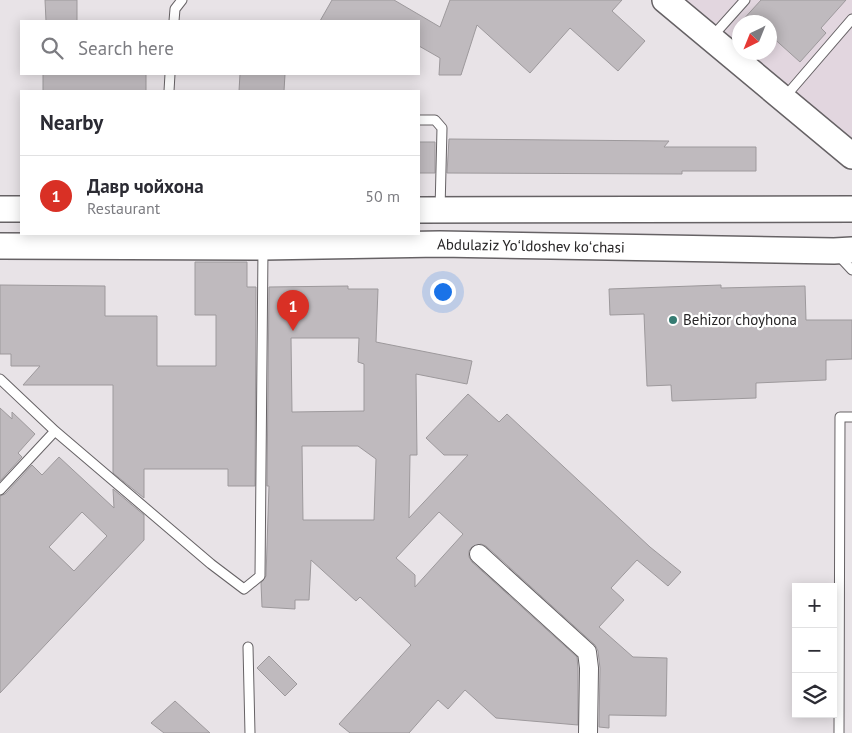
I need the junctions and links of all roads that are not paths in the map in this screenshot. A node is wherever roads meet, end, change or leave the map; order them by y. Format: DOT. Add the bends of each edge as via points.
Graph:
graph roads {
  1 [pos="182,0"];
  2 [pos="665,0"];
  3 [pos="745,0"];
  4 [pos="852,18"];
  5 [pos="174,20"];
  6 [pos="711,38"];
  7 [pos="170,75"];
  8 [pos="169,90"];
  9 [pos="784,99"];
  10 [pos="420,120"];
  11 [pos="852,156"];
  12 [pos="0,209"];
  13 [pos="20,209"];
  14 [pos="852,209"];
  15 [pos="429,210"];
  16 [pos="0,246"];
  17 [pos="263,246"];
  18 [pos="843,251"];
  19 [pos="852,270"];
  20 [pos="0,379"];
  21 [pos="852,417"];
  22 [pos="55,431"];
  23 [pos="0,490"];
  24 [pos="479,554"];
  25 [pos="248,647"];
  26 [pos="250,733"];
  27 [pos="588,733"];
  28 [pos="839,733"];
  1 -- 5 [label="lane" via="175,9"];
  2 -- 6 [label="main road"];
  3 -- 6 [label="lane"];
  4 -- 9 [label="lane"];
  6 -- 9 [label="main road"];
  7 -- 8 [label="lane"];
  9 -- 11 [label="main road"];
  10 -- 15 [label="lane" via="435,120 442,128"];
  12 -- 13 [label="main road"];
  14 -- 15 [label="main road"];
  16 -- 17 [label="main road, Abdulaziz Yoʻldoshev koʻchasi"];
  17 -- 18 [label="main road, Abdulaziz Yoʻldoshev koʻchasi" via="440,244"];
  17 -- 22 [label="lane" via="260,576 244,589"];
  18 -- 19 [label="lane"];
  20 -- 22 [label="lane"];
  21 -- 28 [label="lane" via="840,417"];
  22 -- 23 [label="lane"];
  24 -- 27 [label="street" via="587,652"];
  25 -- 26 [label="lane"];
}
